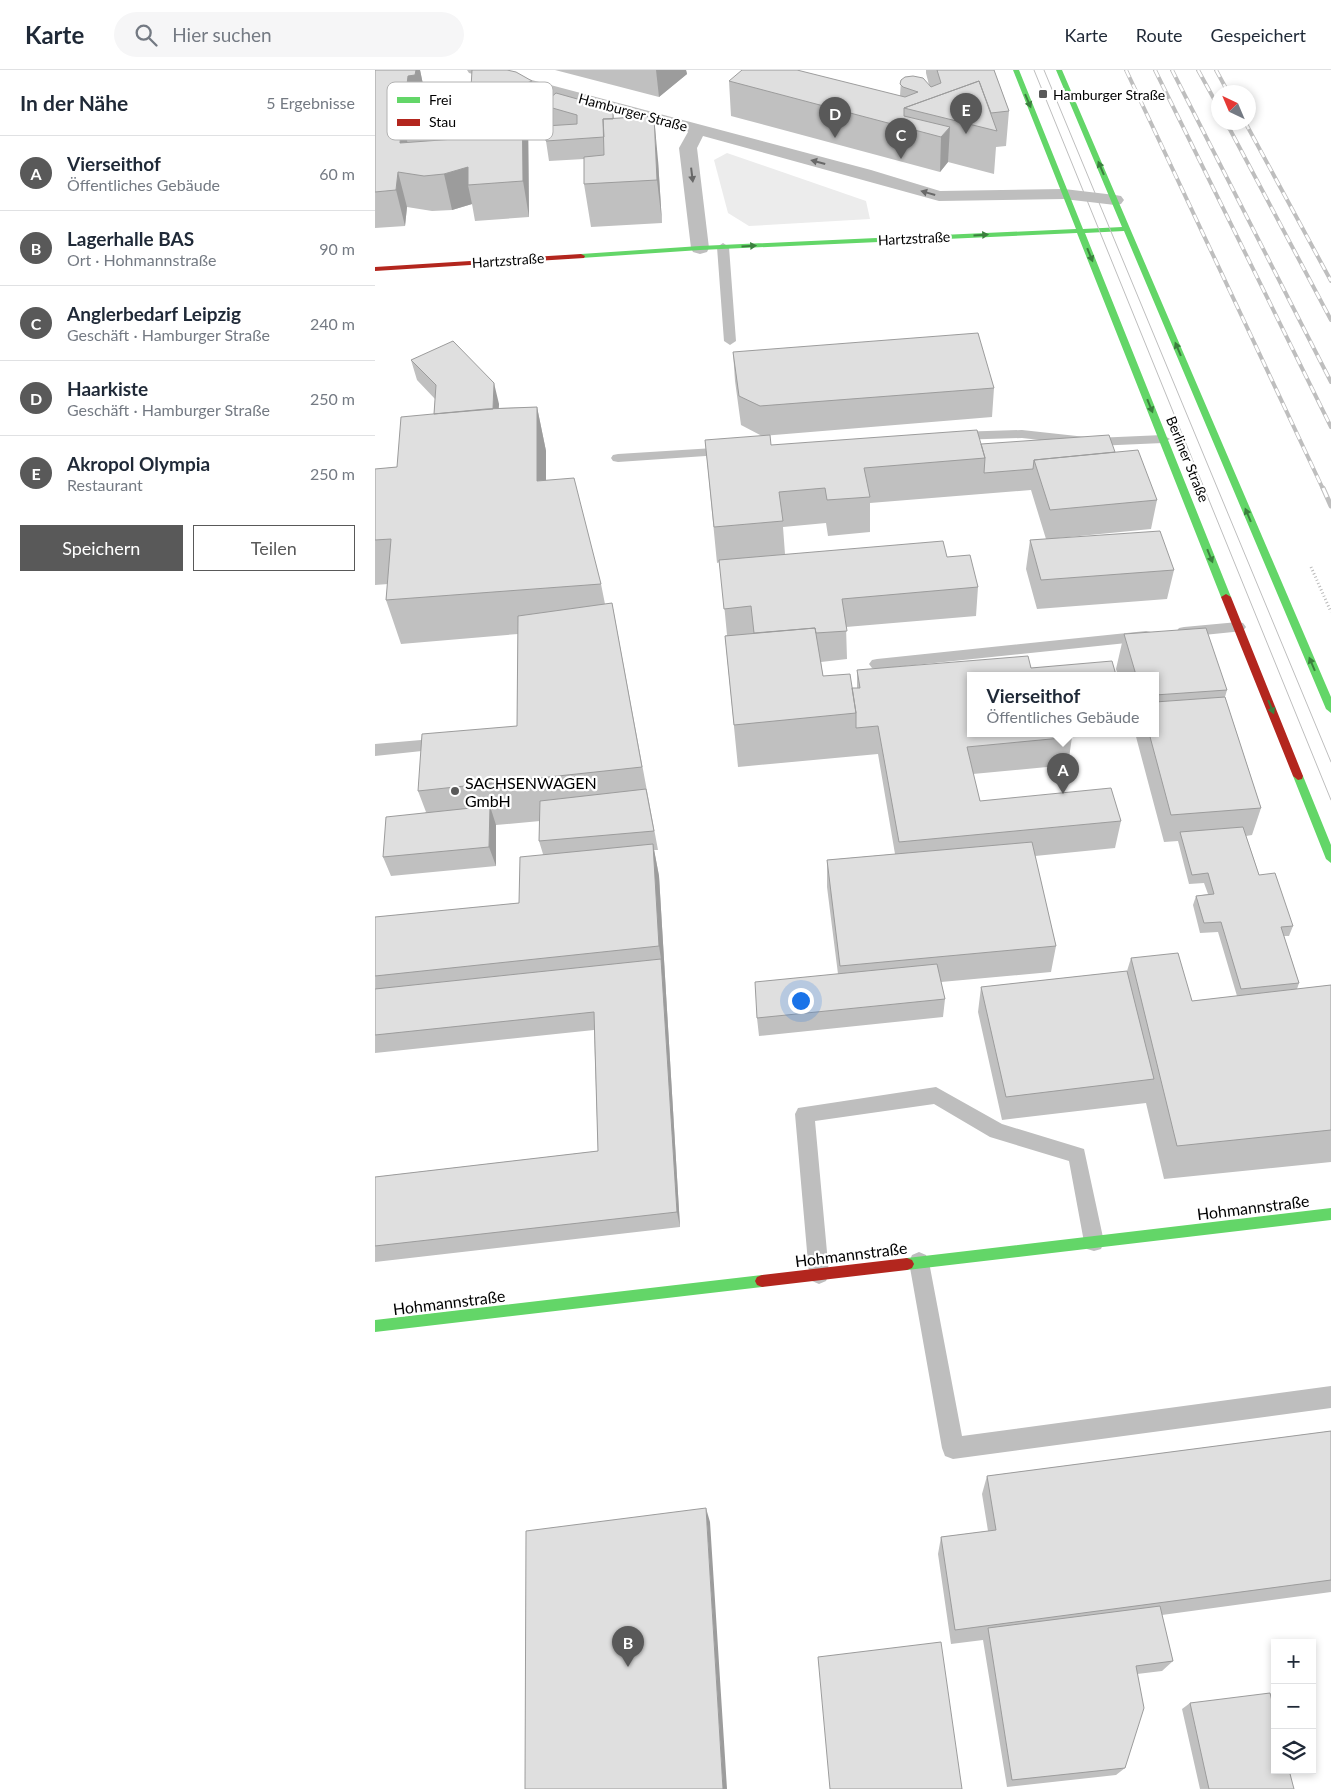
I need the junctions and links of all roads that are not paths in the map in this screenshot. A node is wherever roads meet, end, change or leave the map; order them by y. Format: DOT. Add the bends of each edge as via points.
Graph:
graph roads {
  1 [pos="475,70"];
  2 [pos="1015,70"];
  3 [pos="1059,70"];
  4 [pos="520,82"];
  5 [pos="553,91"];
  6 [pos="699,130"];
  7 [pos="1064,194"];
  8 [pos="1115,200"];
  9 [pos="1127,229"];
  10 [pos="1080,231"];
  11 [pos="723,247"];
  12 [pos="701,248"];
  13 [pos="375,269"];
  14 [pos="730,341"];
  15 [pos="947,437"];
  16 [pos="1163,439"];
  17 [pos="748,450"];
  18 [pos="618,458"];
  19 [pos="1239,627"];
  20 [pos="877,664"];
  21 [pos="1331,709"];
  22 [pos="457,743"];
  23 [pos="375,750"];
  24 [pos="1331,859"];
  25 [pos="1331,1214"];
  26 [pos="1094,1242"];
  27 [pos="919,1262"];
  28 [pos="819,1274"];
  29 [pos="375,1326"];
  30 [pos="1331,1397"];
  1 -- 4 [label="street, Hamburger Straße"];
  2 -- 7 [label="main road, Berliner Straße, one-way"];
  8 -- 3 [label="main road, one-way"];
  5 -- 6 [label="street, Hamburger Straße"];
  7 -- 6 [label="street, Hamburger Straße, one-way" via="939,196"];
  6 -- 12 [label="street, one-way" via="688,148"];
  7 -- 8 [label="street, Hamburger Straße"];
  7 -- 10 [label="main road, Berliner Straße"];
  8 -- 9 [label="main road"];
  9 -- 10 [label="main road, Hartzstraße"];
  21 -- 9 [label="main road, one-way"];
  11 -- 10 [label="main road, Hartzstraße, one-way"];
  10 -- 16 [label="main road, Berliner Straße, one-way"];
  11 -- 12 [label="main road, Hartzstraße"];
  11 -- 14 [label="lane"];
  12 -- 13 [label="main road, Hartzstraße"];
  15 -- 16 [label="lane" via="1022,434 1095,442"];
  16 -- 19 [label="main road, Berliner Straße, one-way"];
  17 -- 18 [label="lane"];
  19 -- 20 [label="lane"];
  19 -- 24 [label="main road, Berliner Straße, one-way"];
  22 -- 23 [label="lane"];
  25 -- 26 [label="main road, Hohmannstraße"];
  26 -- 27 [label="main road, Hohmannstraße"];
  26 -- 28 [label="lane" via="1077,1155 997,1131 936,1096 805,1114"];
  27 -- 28 [label="main road, Hohmannstraße"];
  27 -- 30 [label="lane" via="953,1448"];
  28 -- 29 [label="main road, Hohmannstraße"];
}
